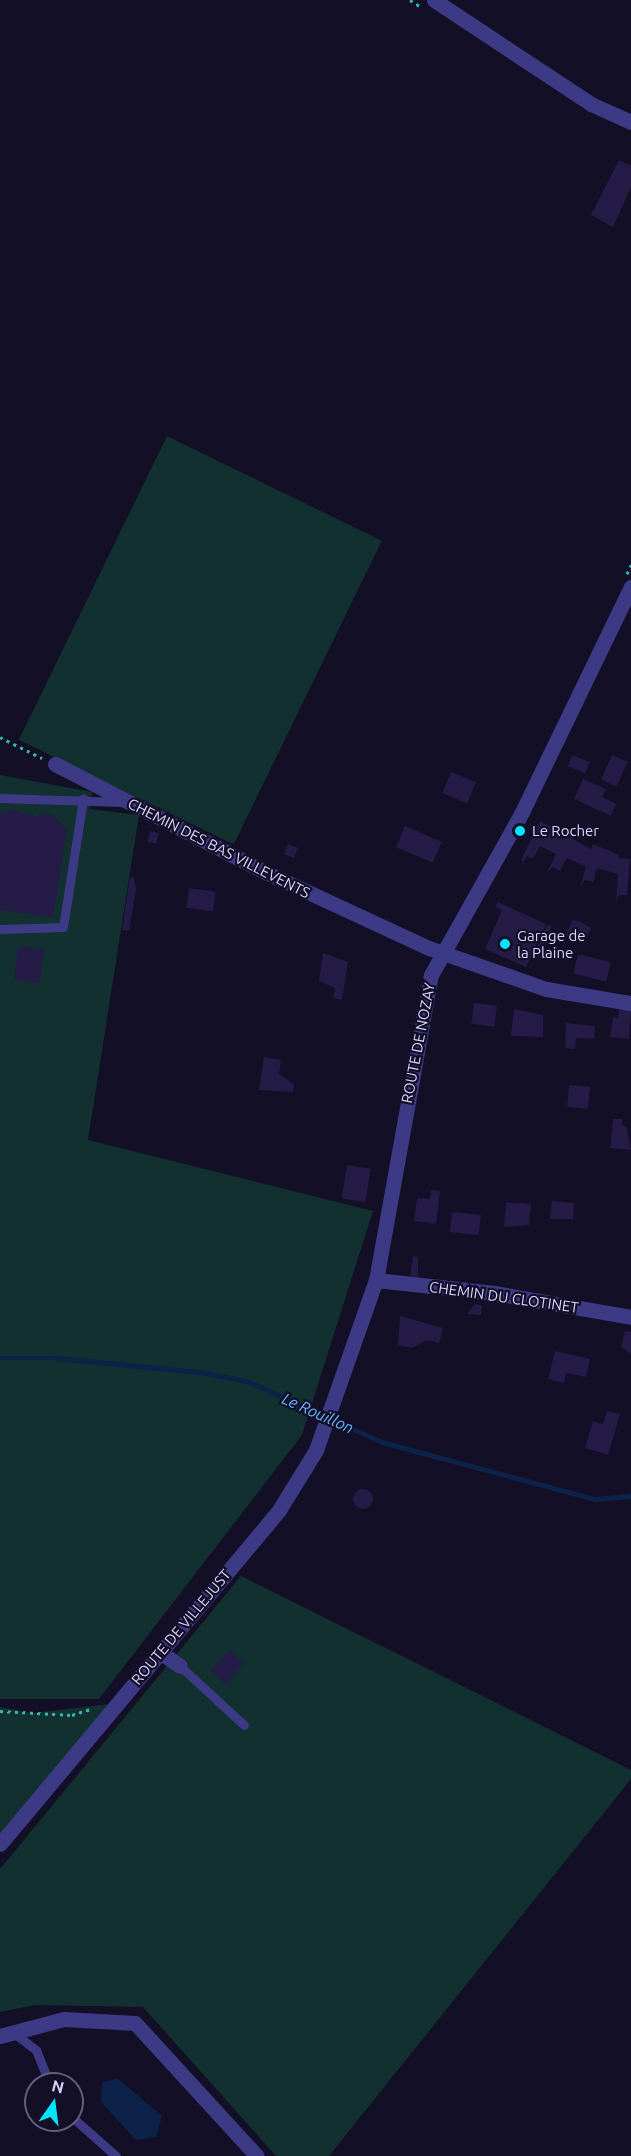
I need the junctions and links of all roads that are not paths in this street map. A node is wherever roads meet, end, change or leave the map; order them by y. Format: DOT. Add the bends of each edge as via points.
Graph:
graph roads {
  1 [pos="434,0"];
  2 [pos="631,122"];
  3 [pos="631,587"];
  4 [pos="55,764"];
  5 [pos="0,798"];
  6 [pos="83,800"];
  7 [pos="130,802"];
  8 [pos="0,929"];
  9 [pos="441,953"];
  10 [pos="631,1003"];
  11 [pos="376,1280"];
  12 [pos="631,1317"];
  13 [pos="338,1394"];
  14 [pos="160,1652"];
  15 [pos="180,1666"];
  16 [pos="244,1725"];
  17 [pos="0,1844"];
  18 [pos="7,2034"];
  19 [pos="45,2072"];
  20 [pos="84,2128"];
  21 [pos="104,2145"];
  22 [pos="99,2156"];
  23 [pos="116,2156"];
  24 [pos="257,2156"];
  1 -- 2 [label="street" via="588,109"];
  3 -- 9 [label="street, ROUTE DE NOZAY" via="522,812"];
  4 -- 7 [label="street, CHEMIN DES BAS VILLEVENTS"];
  5 -- 6 [label="lane"];
  6 -- 7 [label="lane"];
  6 -- 8 [label="lane" via="63,927"];
  7 -- 9 [label="street, CHEMIN DES BAS VILLEVENTS" via="275,877"];
  9 -- 10 [label="street, CHEMIN DES BAS VILLEVENTS" via="546,989"];
  9 -- 11 [label="street, ROUTE DE NOZAY" via="422,1009"];
  11 -- 12 [label="street, CHEMIN DU CLOTINET" via="494,1293"];
  11 -- 13 [label="street, ROUTE DE NOZAY"];
  13 -- 14 [label="street, ROUTE DE VILLEJUST" via="316,1450 279,1510"];
  14 -- 15 [label="street"];
  14 -- 17 [label="street, ROUTE DE VILLEJUST"];
  15 -- 16 [label="lane"];
  18 -- 19 [label="lane" via="36,2049"];
  18 -- 24 [label="street" via="64,2019 135,2023"];
  20 -- 21 [label="lane"];
  21 -- 22 [label="lane"];
  21 -- 23 [label="lane"];
}
